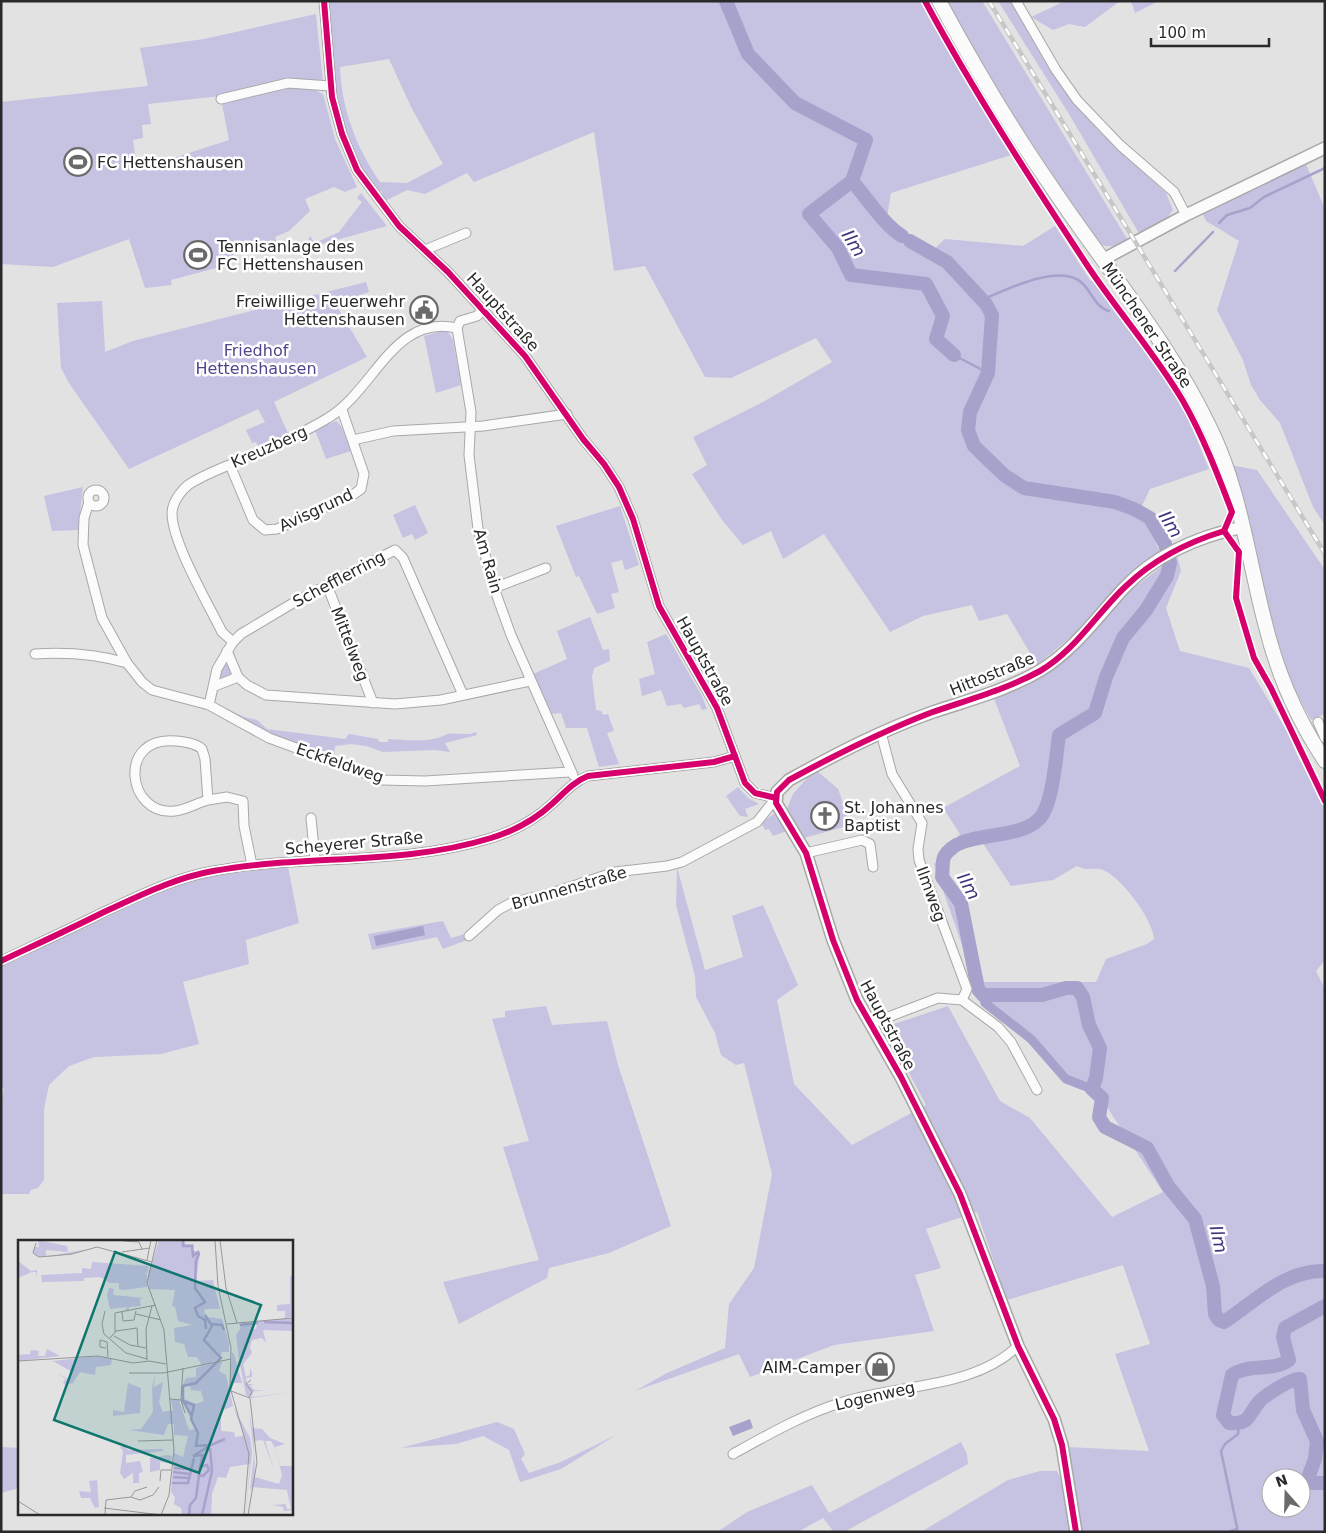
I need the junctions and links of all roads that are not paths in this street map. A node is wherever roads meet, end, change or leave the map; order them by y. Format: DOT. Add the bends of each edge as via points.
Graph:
graph roads {
  1 [pos="324,1"];
  2 [pos="939,1"];
  3 [pos="1016,1"];
  4 [pos="330,86"];
  5 [pos="221,99"];
  6 [pos="1325,148"];
  7 [pos="1186,215"];
  8 [pos="466,233"];
  9 [pos="425,250"];
  10 [pos="1104,259"];
  11 [pos="483,309"];
  12 [pos="458,328"];
  13 [pos="342,410"];
  14 [pos="567,414"];
  15 [pos="471,426"];
  16 [pos="353,440"];
  17 [pos="230,465"];
  18 [pos="89,502"];
  19 [pos="1244,527"];
  20 [pos="546,568"];
  21 [pos="327,586"];
  22 [pos="494,588"];
  23 [pos="233,642"];
  24 [pos="227,651"];
  25 [pos="35,654"];
  26 [pos="126,663"];
  27 [pos="238,677"];
  28 [pos="530,680"];
  29 [pos="214,686"];
  30 [pos="463,695"];
  31 [pos="373,703"];
  32 [pos="209,705"];
  33 [pos="1318,722"];
  34 [pos="881,733"];
  35 [pos="1325,738"];
  36 [pos="735,756"];
  37 [pos="1325,762"];
  38 [pos="570,772"];
  39 [pos="576,780"];
  40 [pos="776,798"];
  41 [pos="208,800"];
  42 [pos="311,818"];
  43 [pos="806,853"];
  44 [pos="315,860"];
  45 [pos="252,866"];
  46 [pos="873,867"];
  47 [pos="469,936"];
  48 [pos="1,961"];
  49 [pos="962,1000"];
  50 [pos="870,1024"];
  51 [pos="1037,1090"];
  52 [pos="1018,1346"];
  53 [pos="733,1454"];
  54 [pos="1076,1532"];
  1 -- 4 [label="street, Hauptstraße"];
  2 -- 10 [label="main road, Münchener Straße" via="967,53 1038,166"];
  3 -- 7 [label="street" via="1077,100 1174,192"];
  4 -- 5 [label="street" via="288,83"];
  4 -- 9 [label="street, Hauptstraße" via="342,134 362,178 399,226"];
  6 -- 7 [label="street"];
  7 -- 10 [label="street"];
  8 -- 9 [label="street"];
  9 -- 11 [label="street, Hauptstraße"];
  10 -- 19 [label="main road, Münchener Straße" via="1190,388 1227,468"];
  11 -- 12 [label="street" via="477,316 460,322"];
  11 -- 14 [label="street, Hauptstraße" via="525,356"];
  12 -- 13 [label="street, Kreuzberg" via="440,325 407,336"];
  12 -- 15 [label="street, Am Rain"];
  13 -- 16 [label="street, Avisgrund"];
  13 -- 17 [label="street, Kreuzberg" via="314,427"];
  14 -- 15 [label="street"];
  14 -- 36 [label="street, Hauptstraße" via="626,502 659,606 717,708"];
  15 -- 16 [label="street" via="393,432"];
  15 -- 22 [label="street, Am Rain" via="469,455 474,510"];
  16 -- 17 [label="street, Avisgrund" via="364,474 361,489 271,531 261,528 253,520"];
  17 -- 23 [label="street, Kreuzberg" via="187,486 173,506 171,516 176,538 218,624"];
  18 -- 26 [label="street, Eckfeldweg" via="84,518 83,545 102,618"];
  19 -- 34 [label="street, Hittostraße" via="1199,539 1156,562 1126,586 1080,637 1041,671"];
  19 -- 37 [label="main road, Münchener Straße" via="1278,669 1288,695"];
  20 -- 22 [label="street"];
  21 -- 23 [label="street, Schefflerring" via="268,617"];
  21 -- 30 [label="street, Schefflerring" via="395,550 403,558"];
  21 -- 31 [label="street, Mittelweg"];
  22 -- 28 [label="street, Am Rain"];
  23 -- 24 [label="street, Schefflerring"];
  24 -- 27 [label="street"];
  24 -- 29 [label="street, Schefflerring" via="217,669"];
  25 -- 26 [label="street" via="78,653"];
  26 -- 32 [label="street, Eckfeldweg" via="152,690"];
  27 -- 29 [label="street"];
  27 -- 31 [label="street" via="266,695"];
  28 -- 30 [label="street"];
  28 -- 38 [label="street, Am Rain"];
  29 -- 32 [label="street, Schefflerring"];
  30 -- 31 [label="street" via="422,703"];
  32 -- 38 [label="street, Eckfeldweg" via="269,738 383,780 437,781"];
  33 -- 35 [label="street"];
  34 -- 40 [label="street, Hittostraße" via="789,780 781,786"];
  34 -- 49 [label="street, Ilmweg" via="892,774 922,823 919,860 966,987"];
  36 -- 39 [label="street, Scheyerer Straße" via="714,762 600,774"];
  36 -- 40 [label="street, Hauptstraße" via="749,788"];
  38 -- 39 [label="street, Am Rain"];
  39 -- 44 [label="street, Scheyerer Straße" via="531,821 490,838 412,854"];
  40 -- 43 [label="street, Hauptstraße" via="778,808"];
  40 -- 47 [label="street, Brunnenstraße" via="757,822 682,862 615,872 511,903 498,910"];
  41 -- 41 [label="street" via="205,759 198,746 160,740 147,746 140,754 135,766 136,786 153,806 174,812"];
  41 -- 45 [label="street" via="227,797 243,800 244,826"];
  42 -- 44 [label="street"];
  43 -- 46 [label="street" via="862,840 870,844"];
  43 -- 50 [label="street, Hauptstraße" via="833,940"];
  44 -- 45 [label="street, Scheyerer Straße"];
  45 -- 48 [label="street, Scheyerer Straße" via="212,871 163,885"];
  49 -- 50 [label="street" via="938,998"];
  49 -- 51 [label="street" via="998,1027 1011,1042"];
  50 -- 52 [label="street, Hauptstraße" via="910,1094 960,1194"];
  52 -- 53 [label="street, Logenweg" via="1000,1360 965,1375 854,1398 811,1413"];
  52 -- 54 [label="street, Hauptstraße" via="1046,1402 1062,1445"];
}
